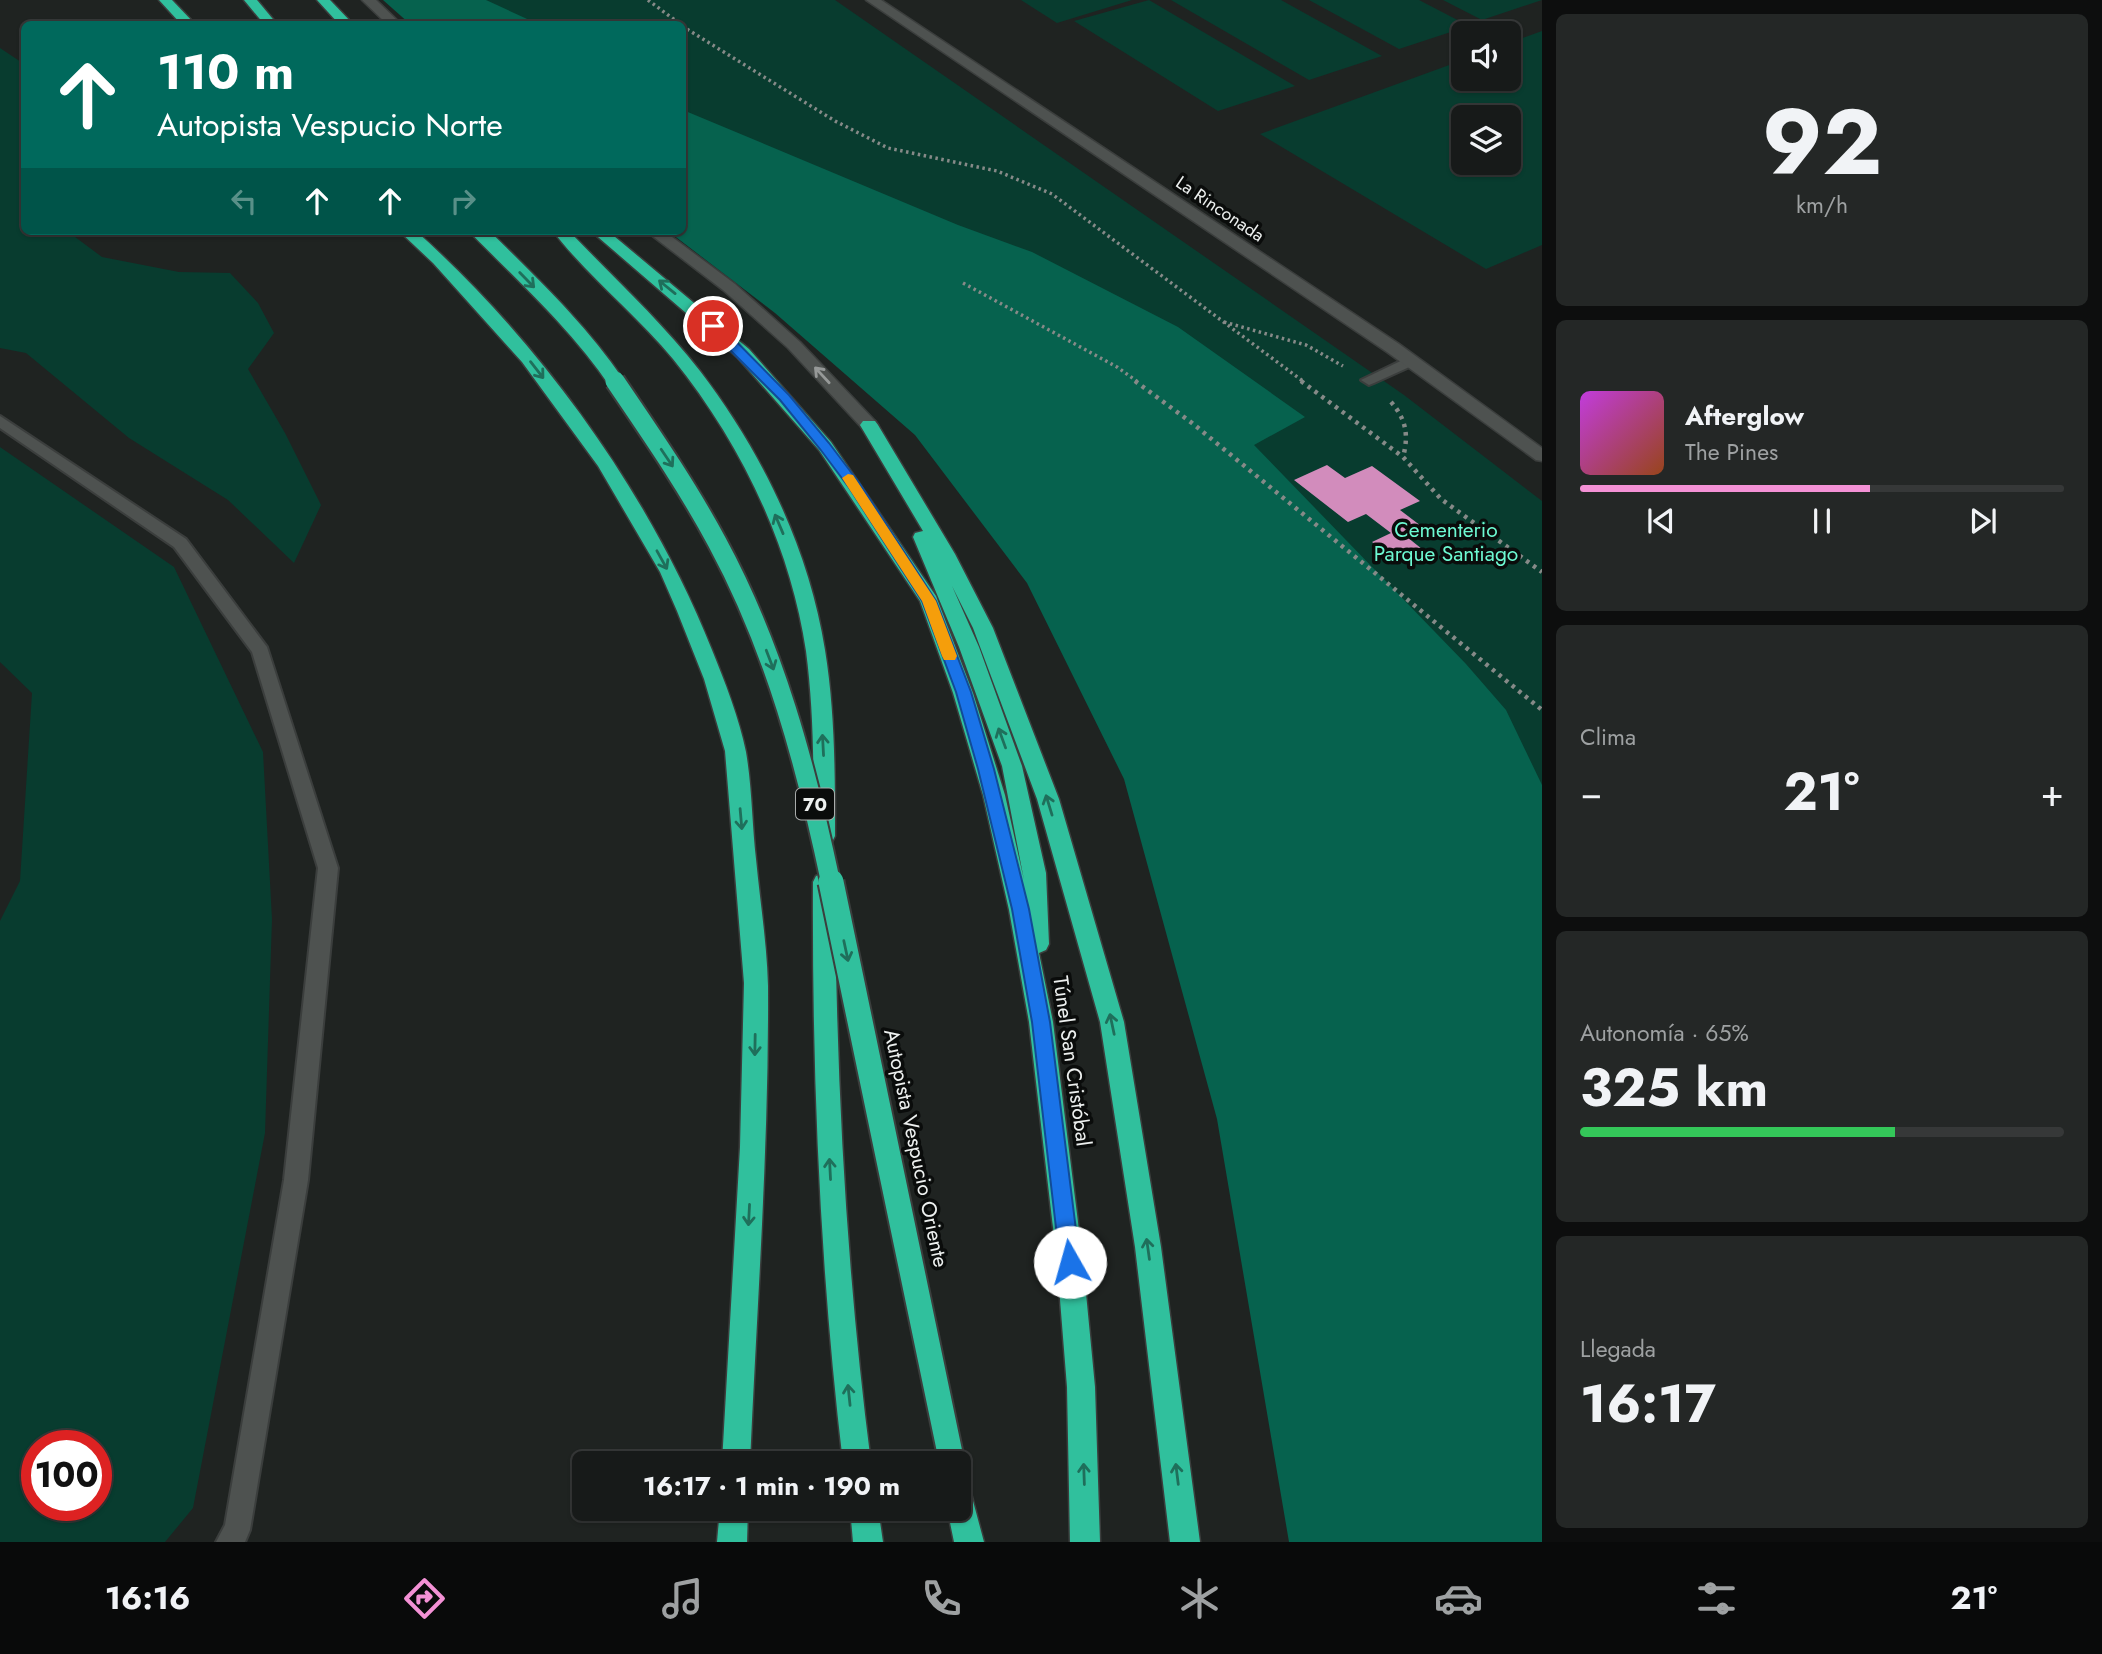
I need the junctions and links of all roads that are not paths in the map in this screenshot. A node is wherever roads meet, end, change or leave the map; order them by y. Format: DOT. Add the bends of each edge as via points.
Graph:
graph roads {
  1 [pos="165,0"];
  2 [pos="186,0"];
  3 [pos="250,0"];
  4 [pos="323,0"];
  5 [pos="368,0"];
  6 [pos="872,0"];
  7 [pos="185,21"];
  8 [pos="200,21"];
  9 [pos="268,21"];
  10 [pos="343,21"];
  11 [pos="391,21"];
  12 [pos="411,235"];
  13 [pos="483,235"];
  14 [pos="565,235"];
  15 [pos="604,235"];
  16 [pos="659,235"];
  17 [pos="1411,361"];
  18 [pos="1369,380"];
  19 [pos="0,421"];
  20 [pos="869,425"];
  21 [pos="1542,456"];
  22 [pos="1041,1022"];
  23 [pos="737,1451"];
  24 [pos="855,1451"];
  25 [pos="950,1451"];
  26 [pos="733,1521"];
  27 [pos="866,1521"];
  28 [pos="964,1521"];
  29 [pos="229,1542"];
  30 [pos="732,1542"];
  31 [pos="868,1542"];
  32 [pos="969,1542"];
  33 [pos="1085,1542"];
  34 [pos="1185,1542"];
  1 -- 7 [label="highway"];
  2 -- 8 [label="highway"];
  3 -- 9 [label="highway"];
  4 -- 10 [label="highway"];
  5 -- 11 [label="street"];
  6 -- 17 [label="street, La Rinconada"];
  12 -- 23 [label="highway, one-way" via="528,358 606,465 664,562 687,611 735,751 756,983"];
  13 -- 25 [label="highway, Autopista Vespucio Oriente / 70, one-way, bridge" via="600,359 680,477 719,543 780,686 814,800"];
  24 -- 14 [label="highway, 70, one-way" via="832,1208 823,1014 824,765 820,686 808,613 789,548 735,435 678,355"];
  22 -- 15 [label="highway, Túnel San Cristóbal, one-way" via="994,795 929,601 855,487 785,397 699,313"];
  20 -- 16 [label="street, one-way" via="794,345 729,287"];
  17 -- 18 [label="lane"];
  17 -- 21 [label="street, La Rinconada"];
  19 -- 29 [label="lane" via="180,543 261,650 327,868 296,1180 237,1530"];
  22 -- 20 [label="highway, one-way" via="1035,873 1012,766 964,635"];
  34 -- 20 [label="highway, one-way" via="1148,1247 1112,1022 1048,799 983,628 946,554"];
  33 -- 22 [label="highway, Túnel San Cristóbal, one-way" via="1073,1290"];
  26 -- 30 [label="highway"];
  27 -- 31 [label="highway"];
  28 -- 32 [label="highway"];
}
